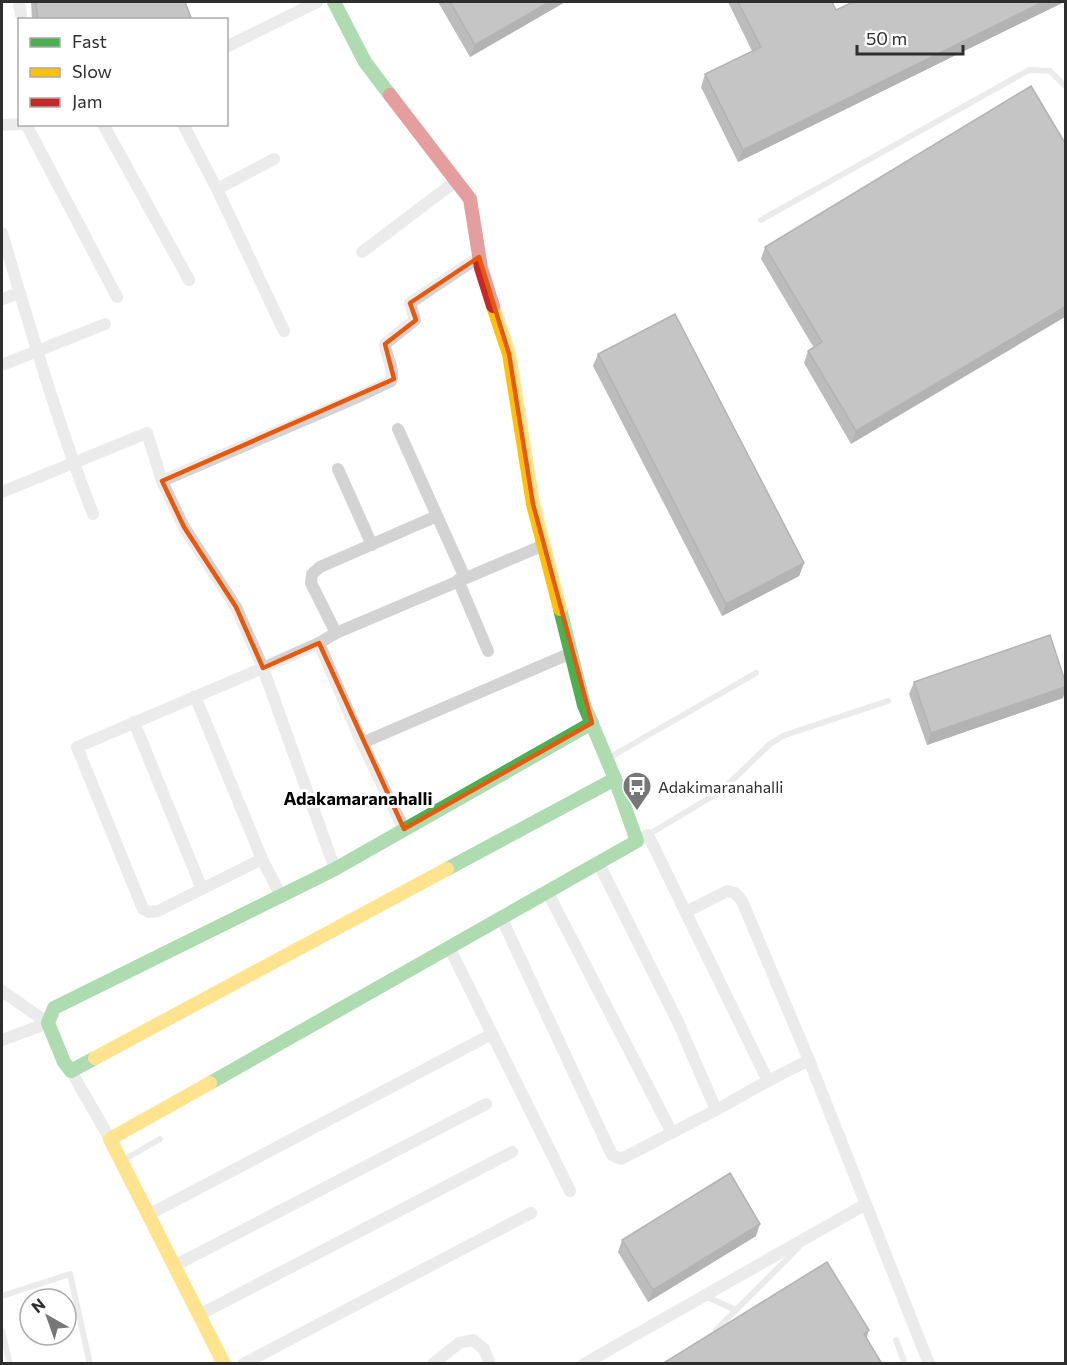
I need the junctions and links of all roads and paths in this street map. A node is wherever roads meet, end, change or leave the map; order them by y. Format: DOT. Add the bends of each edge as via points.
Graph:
graph roads {
  1 [pos="19,2"];
  2 [pos="317,2"];
  3 [pos="334,2"];
  4 [pos="21,15"];
  5 [pos="228,45"];
  6 [pos="1065,87"];
  7 [pos="18,124"];
  8 [pos="2,125"];
  9 [pos="27,126"];
  10 [pos="104,126"];
  11 [pos="184,126"];
  12 [pos="274,159"];
  13 [pos="456,181"];
  14 [pos="217,189"];
  15 [pos="761,220"];
  16 [pos="2,233"];
  17 [pos="362,252"];
  18 [pos="479,257"];
  19 [pos="189,280"];
  20 [pos="20,293"];
  21 [pos="117,297"];
  22 [pos="2,299"];
  23 [pos="105,324"];
  24 [pos="284,330"];
  25 [pos="36,351"];
  26 [pos="2,365"];
  27 [pos="398,429"];
  28 [pos="73,464"];
  29 [pos="338,469"];
  30 [pos="162,482"];
  31 [pos="2,492"];
  32 [pos="93,514"];
  33 [pos="437,516"];
  34 [pos="372,545"];
  35 [pos="544,545"];
  36 [pos="461,579"];
  37 [pos="336,633"];
  38 [pos="319,643"];
  39 [pos="488,651"];
  40 [pos="571,653"];
  41 [pos="262,668"];
  42 [pos="756,673"];
  43 [pos="195,696"];
  44 [pos="888,701"];
  45 [pos="134,722"];
  46 [pos="592,723"];
  47 [pos="362,743"];
  48 [pos="607,759"];
  49 [pos="615,779"];
  50 [pos="404,830"];
  51 [pos="642,838"];
  52 [pos="262,859"];
  53 [pos="598,862"];
  54 [pos="335,868"];
  55 [pos="202,889"];
  56 [pos="547,891"];
  57 [pos="281,896"];
  58 [pos="686,912"];
  59 [pos="501,917"];
  60 [pos="449,947"];
  61 [pos="2,992"];
  62 [pos="48,1023"];
  63 [pos="492,1034"];
  64 [pos="2,1040"];
  65 [pos="809,1060"];
  66 [pos="71,1071"];
  67 [pos="768,1081"];
  68 [pos="486,1104"];
  69 [pos="716,1110"];
  70 [pos="672,1133"];
  71 [pos="110,1139"];
  72 [pos="160,1139"];
  73 [pos="512,1152"];
  74 [pos="121,1161"];
  75 [pos="570,1191"];
  76 [pos="866,1204"];
  77 [pos="531,1214"];
  78 [pos="148,1215"];
  79 [pos="810,1236"];
  80 [pos="174,1266"];
  81 [pos="704,1295"];
  82 [pos="2,1296"];
  83 [pos="736,1310"];
  84 [pos="199,1314"];
  85 [pos="716,1330"];
  86 [pos="2,1331"];
  87 [pos="896,1340"];
  88 [pos="10,1364"];
  89 [pos="90,1364"];
  90 [pos="224,1364"];
  91 [pos="243,1364"];
  92 [pos="433,1364"];
  93 [pos="490,1364"];
  94 [pos="584,1364"];
  95 [pos="905,1364"];
  96 [pos="929,1364"];
  1 -- 4 [label="street"];
  2 -- 5 [label="street"];
  3 -- 13 [label="street" via="364,62"];
  6 -- 15 [label="lane" via="1050,71 1029,70"];
  7 -- 8 [label="street"];
  9 -- 21 [label="street"];
  10 -- 19 [label="street"];
  11 -- 14 [label="street"];
  12 -- 14 [label="street"];
  13 -- 17 [label="street"];
  13 -- 18 [label="street" via="470,199"];
  14 -- 24 [label="street"];
  16 -- 20 [label="street"];
  18 -- 30 [label="street" via="410,303 416,320 385,344 391,381"];
  18 -- 35 [label="street" via="509,354 533,504"];
  20 -- 22 [label="street"];
  20 -- 25 [label="street"];
  23 -- 25 [label="street"];
  25 -- 26 [label="street"];
  25 -- 28 [label="street"];
  27 -- 33 [label="street"];
  28 -- 30 [label="street" via="147,433"];
  28 -- 31 [label="street"];
  28 -- 32 [label="street"];
  29 -- 34 [label="street"];
  30 -- 41 [label="street" via="184,527 236,608"];
  33 -- 34 [label="street"];
  33 -- 36 [label="street"];
  34 -- 37 [label="street" via="312,574 311,583"];
  35 -- 36 [label="street"];
  35 -- 40 [label="street"];
  36 -- 37 [label="street"];
  36 -- 39 [label="street"];
  37 -- 38 [label="street"];
  38 -- 41 [label="street"];
  38 -- 47 [label="street"];
  40 -- 46 [label="street"];
  40 -- 47 [label="street"];
  41 -- 43 [label="street"];
  41 -- 54 [label="street"];
  42 -- 48 [label="lane"];
  43 -- 45 [label="street"];
  43 -- 52 [label="street"];
  44 -- 51 [label="lane" via="784,735 722,790"];
  45 -- 55 [label="street"];
  45 -- 55 [label="street" via="77,747 143,909 158,910"];
  46 -- 48 [label="street"];
  46 -- 50 [label="street"];
  47 -- 50 [label="street"];
  48 -- 49 [label="street"];
  49 -- 51 [label="street"];
  49 -- 66 [label="street"];
  50 -- 54 [label="street"];
  51 -- 53 [label="street"];
  51 -- 58 [label="street"];
  52 -- 55 [label="street"];
  52 -- 57 [label="street"];
  53 -- 56 [label="street"];
  53 -- 69 [label="street" via="678,1022"];
  54 -- 57 [label="street"];
  56 -- 59 [label="street"];
  56 -- 70 [label="street"];
  57 -- 62 [label="street" via="54,1008"];
  58 -- 65 [label="street" via="727,891 742,901"];
  58 -- 67 [label="street"];
  59 -- 60 [label="street"];
  59 -- 70 [label="street" via="612,1155 621,1159"];
  60 -- 63 [label="street"];
  60 -- 71 [label="street"];
  61 -- 62 [label="street"];
  62 -- 64 [label="street"];
  62 -- 66 [label="street"];
  63 -- 75 [label="street"];
  63 -- 78 [label="street"];
  65 -- 67 [label="street"];
  65 -- 76 [label="street"];
  66 -- 71 [label="street"];
  67 -- 69 [label="street"];
  68 -- 80 [label="street"];
  69 -- 70 [label="street"];
  71 -- 74 [label="street"];
  72 -- 74 [label="lane"];
  73 -- 84 [label="street"];
  74 -- 78 [label="street"];
  76 -- 79 [label="street"];
  76 -- 96 [label="street"];
  77 -- 91 [label="street"];
  78 -- 80 [label="street"];
  79 -- 81 [label="street"];
  79 -- 83 [label="lane"];
  80 -- 84 [label="street"];
  81 -- 83 [label="lane"];
  81 -- 94 [label="street"];
  82 -- 89 [label="lane" via="70,1274"];
  83 -- 85 [label="lane"];
  84 -- 90 [label="street"];
  86 -- 88 [label="lane"];
  87 -- 95 [label="lane"];
  92 -- 93 [label="street" via="459,1343 473,1340 484,1349"];
}
